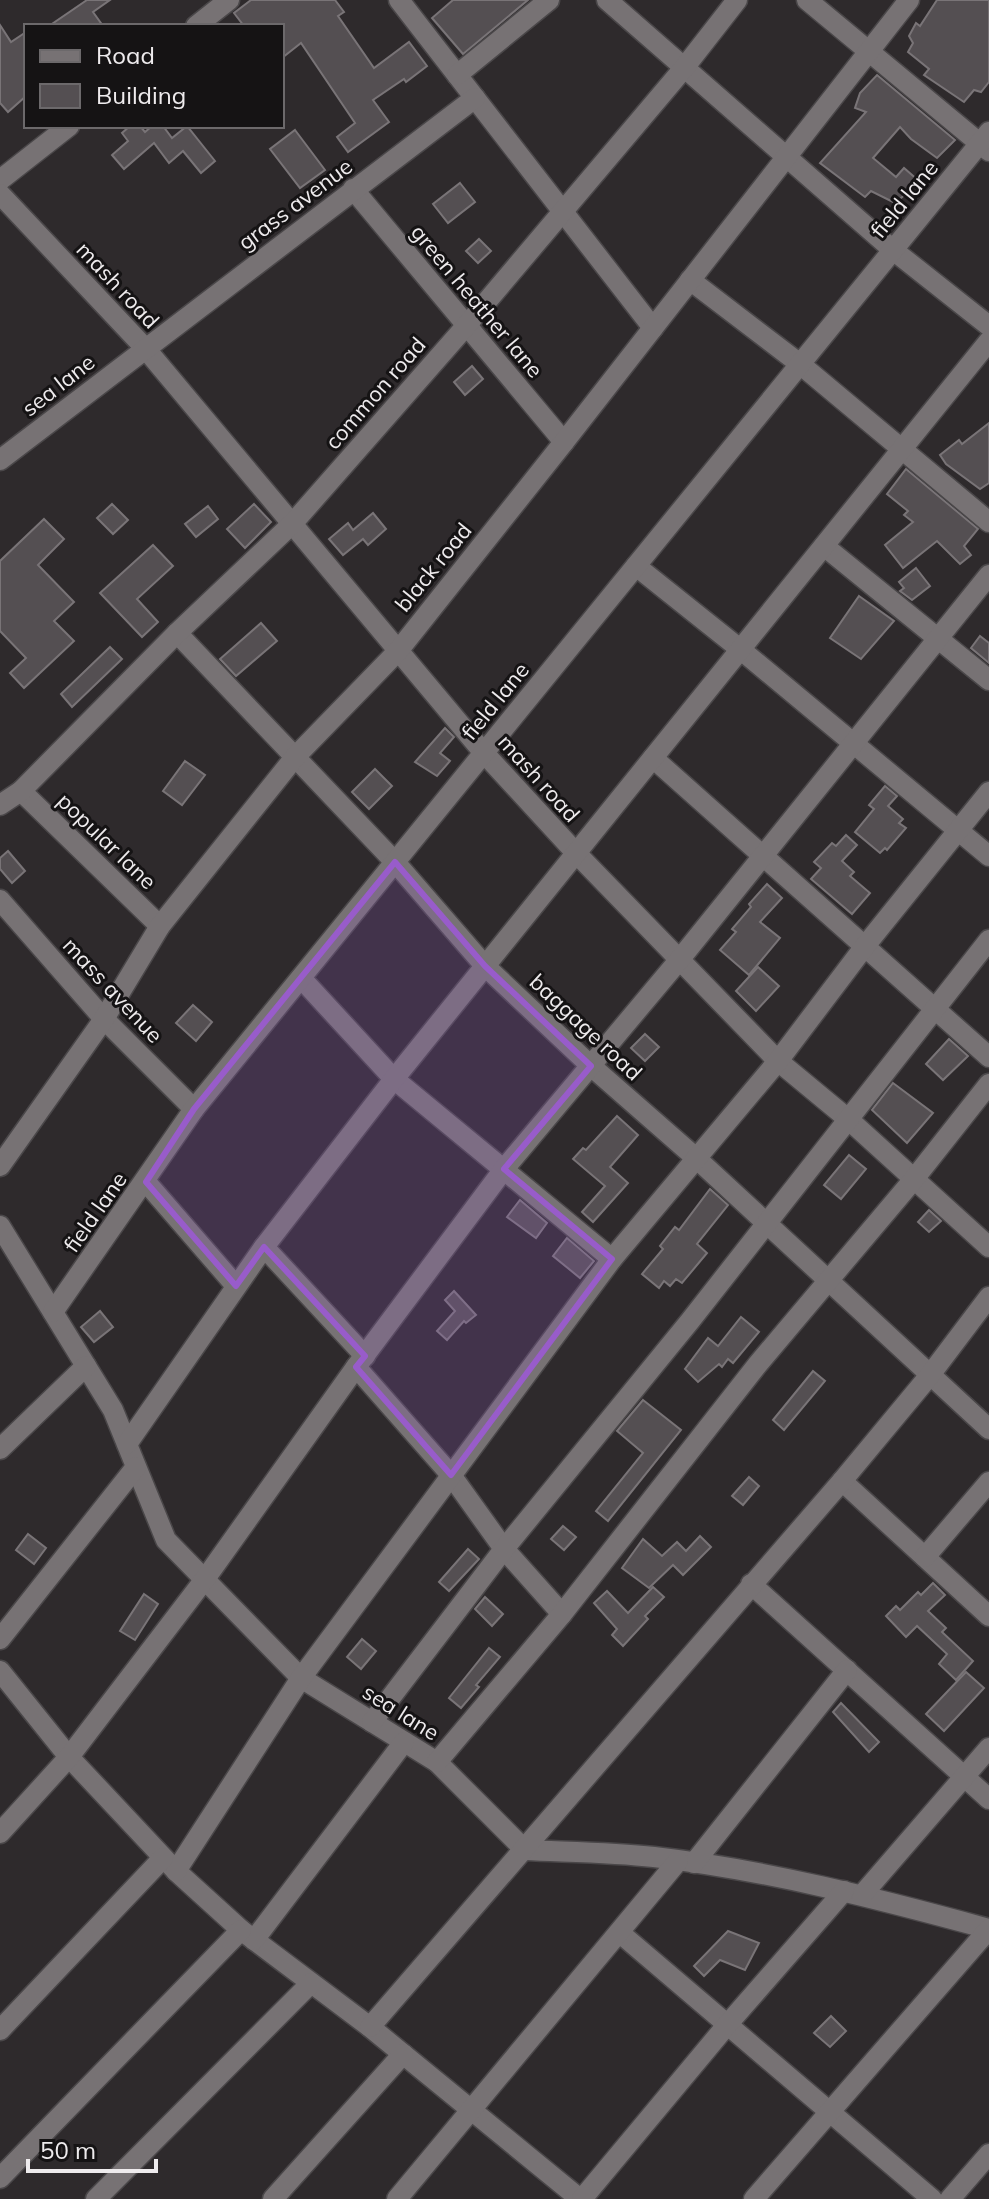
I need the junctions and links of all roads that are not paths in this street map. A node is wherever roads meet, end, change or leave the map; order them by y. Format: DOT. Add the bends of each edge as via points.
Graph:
graph roads {
  1 [pos="229,0"];
  2 [pos="399,0"];
  3 [pos="549,0"];
  4 [pos="607,0"];
  5 [pos="737,0"];
  6 [pos="807,0"];
  7 [pos="909,0"];
  8 [pos="199,24"];
  9 [pos="867,51"];
  10 [pos="684,68"];
  11 [pos="457,75"];
  12 [pos="475,98"];
  13 [pos="66,128"];
  14 [pos="986,142"];
  15 [pos="785,157"];
  16 [pos="0,180"];
  17 [pos="353,189"];
  18 [pos="0,194"];
  19 [pos="562,210"];
  20 [pos="893,250"];
  21 [pos="690,280"];
  22 [pos="466,326"];
  23 [pos="989,326"];
  24 [pos="653,328"];
  25 [pos="989,341"];
  26 [pos="145,348"];
  27 [pos="800,364"];
  28 [pos="564,442"];
  29 [pos="901,450"];
  30 [pos="0,460"];
  31 [pos="989,522"];
  32 [pos="293,523"];
  33 [pos="824,546"];
  34 [pos="636,566"];
  35 [pos="989,575"];
  36 [pos="177,633"];
  37 [pos="938,638"];
  38 [pos="740,649"];
  39 [pos="398,651"];
  40 [pos="989,680"];
  41 [pos="853,744"];
  42 [pos="484,753"];
  43 [pos="295,757"];
  44 [pos="653,758"];
  45 [pos="21,791"];
  46 [pos="989,792"];
  47 [pos="0,805"];
  48 [pos="958,831"];
  49 [pos="576,853"];
  50 [pos="763,856"];
  51 [pos="989,856"];
  52 [pos="395,862"];
  53 [pos="0,900"];
  54 [pos="160,926"];
  55 [pos="989,940"];
  56 [pos="865,946"];
  57 [pos="680,959"];
  58 [pos="485,966"];
  59 [pos="301,978"];
  60 [pos="935,1007"];
  61 [pos="104,1019"];
  62 [pos="989,1057"];
  63 [pos="778,1061"];
  64 [pos="591,1066"];
  65 [pos="394,1079"];
  66 [pos="989,1084"];
  67 [pos="194,1109"];
  68 [pos="848,1119"];
  69 [pos="696,1158"];
  70 [pos="0,1166"];
  71 [pos="504,1169"];
  72 [pos="914,1179"];
  73 [pos="146,1182"];
  74 [pos="767,1223"];
  75 [pos="0,1226"];
  76 [pos="264,1247"];
  77 [pos="989,1247"];
  78 [pos="612,1259"];
  79 [pos="829,1279"];
  80 [pos="236,1286"];
  81 [pos="989,1297"];
  82 [pos="53,1312"];
  83 [pos="360,1362"];
  84 [pos="86,1366"];
  85 [pos="930,1375"];
  86 [pos="989,1429"];
  87 [pos="127,1444"];
  88 [pos="0,1449"];
  89 [pos="136,1467"];
  90 [pos="451,1475"];
  91 [pos="842,1481"];
  92 [pos="989,1482"];
  93 [pos="504,1549"];
  94 [pos="925,1557"];
  95 [pos="205,1579"];
  96 [pos="751,1584"];
  97 [pos="562,1614"];
  98 [pos="989,1616"];
  99 [pos="0,1639"];
  100 [pos="847,1670"];
  101 [pos="0,1671"];
  102 [pos="301,1678"];
  103 [pos="372,1722"];
  104 [pos="404,1742"];
  105 [pos="989,1748"];
  106 [pos="69,1757"];
  107 [pos="437,1762"];
  108 [pos="964,1776"];
  109 [pos="989,1799"];
  110 [pos="0,1833"];
  111 [pos="525,1850"];
  112 [pos="686,1862"];
  113 [pos="170,1864"];
  114 [pos="853,1893"];
  115 [pos="989,1929"];
  116 [pos="620,1933"];
  117 [pos="248,1935"];
  118 [pos="311,1983"];
  119 [pos="727,2024"];
  120 [pos="370,2027"];
  121 [pos="0,2030"];
  122 [pos="403,2054"];
  123 [pos="473,2111"];
  124 [pos="829,2112"];
  125 [pos="989,2154"];
  126 [pos="0,2178"];
  127 [pos="96,2199"];
  128 [pos="273,2199"];
  129 [pos="397,2199"];
  130 [pos="581,2199"];
  131 [pos="754,2199"];
  132 [pos="932,2199"];
  133 [pos="950,2199"];
  1 -- 8 [label="street"];
  2 -- 11 [label="street"];
  3 -- 11 [label="street"];
  4 -- 10 [label="street"];
  5 -- 10 [label="street, common road"];
  6 -- 9 [label="street"];
  7 -- 9 [label="street, black road"];
  9 -- 14 [label="street"];
  9 -- 15 [label="street, black road"];
  10 -- 15 [label="street"];
  10 -- 19 [label="street, common road"];
  11 -- 12 [label="street"];
  12 -- 17 [label="street, grass avenue"];
  12 -- 19 [label="street"];
  13 -- 16 [label="street"];
  14 -- 20 [label="street, field lane"];
  15 -- 20 [label="street"];
  15 -- 21 [label="street, black road"];
  17 -- 22 [label="street, green heather lane"];
  17 -- 26 [label="street, grass avenue"];
  18 -- 26 [label="street, mash road"];
  19 -- 22 [label="street, common road"];
  19 -- 24 [label="street"];
  20 -- 23 [label="street"];
  20 -- 27 [label="street, field lane"];
  21 -- 24 [label="street, black road"];
  21 -- 27 [label="street"];
  22 -- 28 [label="street, green heather lane"];
  22 -- 32 [label="street, common road"];
  24 -- 28 [label="street, black road"];
  25 -- 29 [label="street"];
  26 -- 30 [label="street, sea lane"];
  26 -- 32 [label="street, mash road"];
  27 -- 29 [label="street"];
  27 -- 34 [label="street, field lane"];
  28 -- 39 [label="street, black road"];
  29 -- 31 [label="street"];
  29 -- 33 [label="street"];
  32 -- 36 [label="street, common road"];
  32 -- 39 [label="street, mash road"];
  33 -- 37 [label="street"];
  33 -- 38 [label="street"];
  34 -- 38 [label="street"];
  34 -- 42 [label="street, field lane"];
  35 -- 37 [label="street"];
  36 -- 43 [label="street, baggage road"];
  36 -- 45 [label="street, common road"];
  37 -- 40 [label="street"];
  37 -- 41 [label="street"];
  38 -- 41 [label="street"];
  38 -- 44 [label="street"];
  39 -- 42 [label="street, mash road"];
  39 -- 43 [label="street, black road"];
  41 -- 48 [label="street"];
  41 -- 50 [label="street"];
  42 -- 49 [label="street, mash road"];
  42 -- 52 [label="street, field lane"];
  43 -- 52 [label="street, baggage road"];
  43 -- 54 [label="street, black road"];
  44 -- 49 [label="street"];
  44 -- 50 [label="street"];
  45 -- 47 [label="street, common road"];
  45 -- 54 [label="street, popular lane"];
  46 -- 48 [label="street"];
  48 -- 51 [label="street"];
  48 -- 56 [label="street"];
  49 -- 57 [label="street, mash road"];
  49 -- 58 [label="street"];
  50 -- 56 [label="street"];
  50 -- 57 [label="street"];
  52 -- 58 [label="street, baggage road"];
  52 -- 59 [label="street, field lane"];
  53 -- 61 [label="street, mass avenue"];
  54 -- 61 [label="street, black road"];
  55 -- 60 [label="street"];
  56 -- 60 [label="street"];
  56 -- 63 [label="street"];
  57 -- 63 [label="street, mash road"];
  57 -- 64 [label="street"];
  58 -- 64 [label="street, baggage road"];
  58 -- 65 [label="street"];
  59 -- 65 [label="street"];
  59 -- 67 [label="street, field lane"];
  60 -- 62 [label="street"];
  60 -- 68 [label="street"];
  61 -- 67 [label="street, mass avenue"];
  61 -- 70 [label="street, black road"];
  63 -- 68 [label="street, mash road"];
  63 -- 69 [label="street"];
  64 -- 69 [label="street, baggage road"];
  64 -- 71 [label="street"];
  65 -- 71 [label="street"];
  65 -- 76 [label="street"];
  66 -- 72 [label="street"];
  67 -- 73 [label="street, field lane"];
  68 -- 72 [label="street, mash road"];
  68 -- 74 [label="street"];
  69 -- 74 [label="street, baggage road"];
  69 -- 78 [label="street"];
  71 -- 78 [label="street"];
  71 -- 83 [label="street"];
  72 -- 77 [label="street, mash road"];
  72 -- 79 [label="street"];
  73 -- 80 [label="street"];
  73 -- 82 [label="street, field lane"];
  74 -- 79 [label="street, baggage road"];
  74 -- 93 [label="street"];
  75 -- 82 [label="street, sea lane"];
  76 -- 80 [label="street"];
  76 -- 83 [label="street"];
  78 -- 90 [label="street"];
  79 -- 85 [label="street, baggage road"];
  79 -- 97 [label="street"];
  80 -- 87 [label="street"];
  81 -- 85 [label="street"];
  82 -- 84 [label="street, sea lane"];
  83 -- 90 [label="street"];
  83 -- 95 [label="street"];
  84 -- 87 [label="street, sea lane"];
  84 -- 88 [label="street"];
  85 -- 86 [label="street, baggage road"];
  85 -- 91 [label="street"];
  87 -- 89 [label="street, sea lane"];
  89 -- 95 [label="street, sea lane" via="166,1540"];
  89 -- 99 [label="street"];
  90 -- 93 [label="street"];
  90 -- 102 [label="street"];
  91 -- 94 [label="street"];
  91 -- 96 [label="street"];
  92 -- 94 [label="street"];
  93 -- 97 [label="street"];
  93 -- 103 [label="street"];
  94 -- 98 [label="street"];
  95 -- 102 [label="street, sea lane"];
  95 -- 106 [label="street"];
  96 -- 100 [label="street"];
  96 -- 111 [label="street"];
  97 -- 107 [label="street"];
  100 -- 108 [label="street"];
  100 -- 112 [label="street"];
  101 -- 106 [label="street"];
  102 -- 103 [label="street, sea lane"];
  102 -- 113 [label="street"];
  103 -- 104 [label="street, sea lane"];
  104 -- 107 [label="street, sea lane"];
  104 -- 117 [label="street"];
  105 -- 108 [label="street"];
  106 -- 110 [label="street"];
  106 -- 113 [label="street"];
  107 -- 111 [label="street, sea lane"];
  108 -- 109 [label="street"];
  108 -- 114 [label="street"];
  111 -- 112 [label="street"];
  111 -- 120 [label="street"];
  112 -- 114 [label="street"];
  112 -- 116 [label="street"];
  113 -- 117 [label="street"];
  113 -- 121 [label="street"];
  114 -- 115 [label="street"];
  114 -- 119 [label="street"];
  115 -- 124 [label="street"];
  116 -- 119 [label="street"];
  116 -- 123 [label="street"];
  117 -- 118 [label="street"];
  117 -- 126 [label="street"];
  118 -- 120 [label="street"];
  118 -- 127 [label="street"];
  119 -- 124 [label="street"];
  119 -- 130 [label="street"];
  120 -- 122 [label="street"];
  122 -- 123 [label="street"];
  122 -- 128 [label="street"];
  123 -- 129 [label="street"];
  123 -- 130 [label="street"];
  124 -- 131 [label="street"];
  124 -- 132 [label="street"];
  125 -- 133 [label="street"];
}
